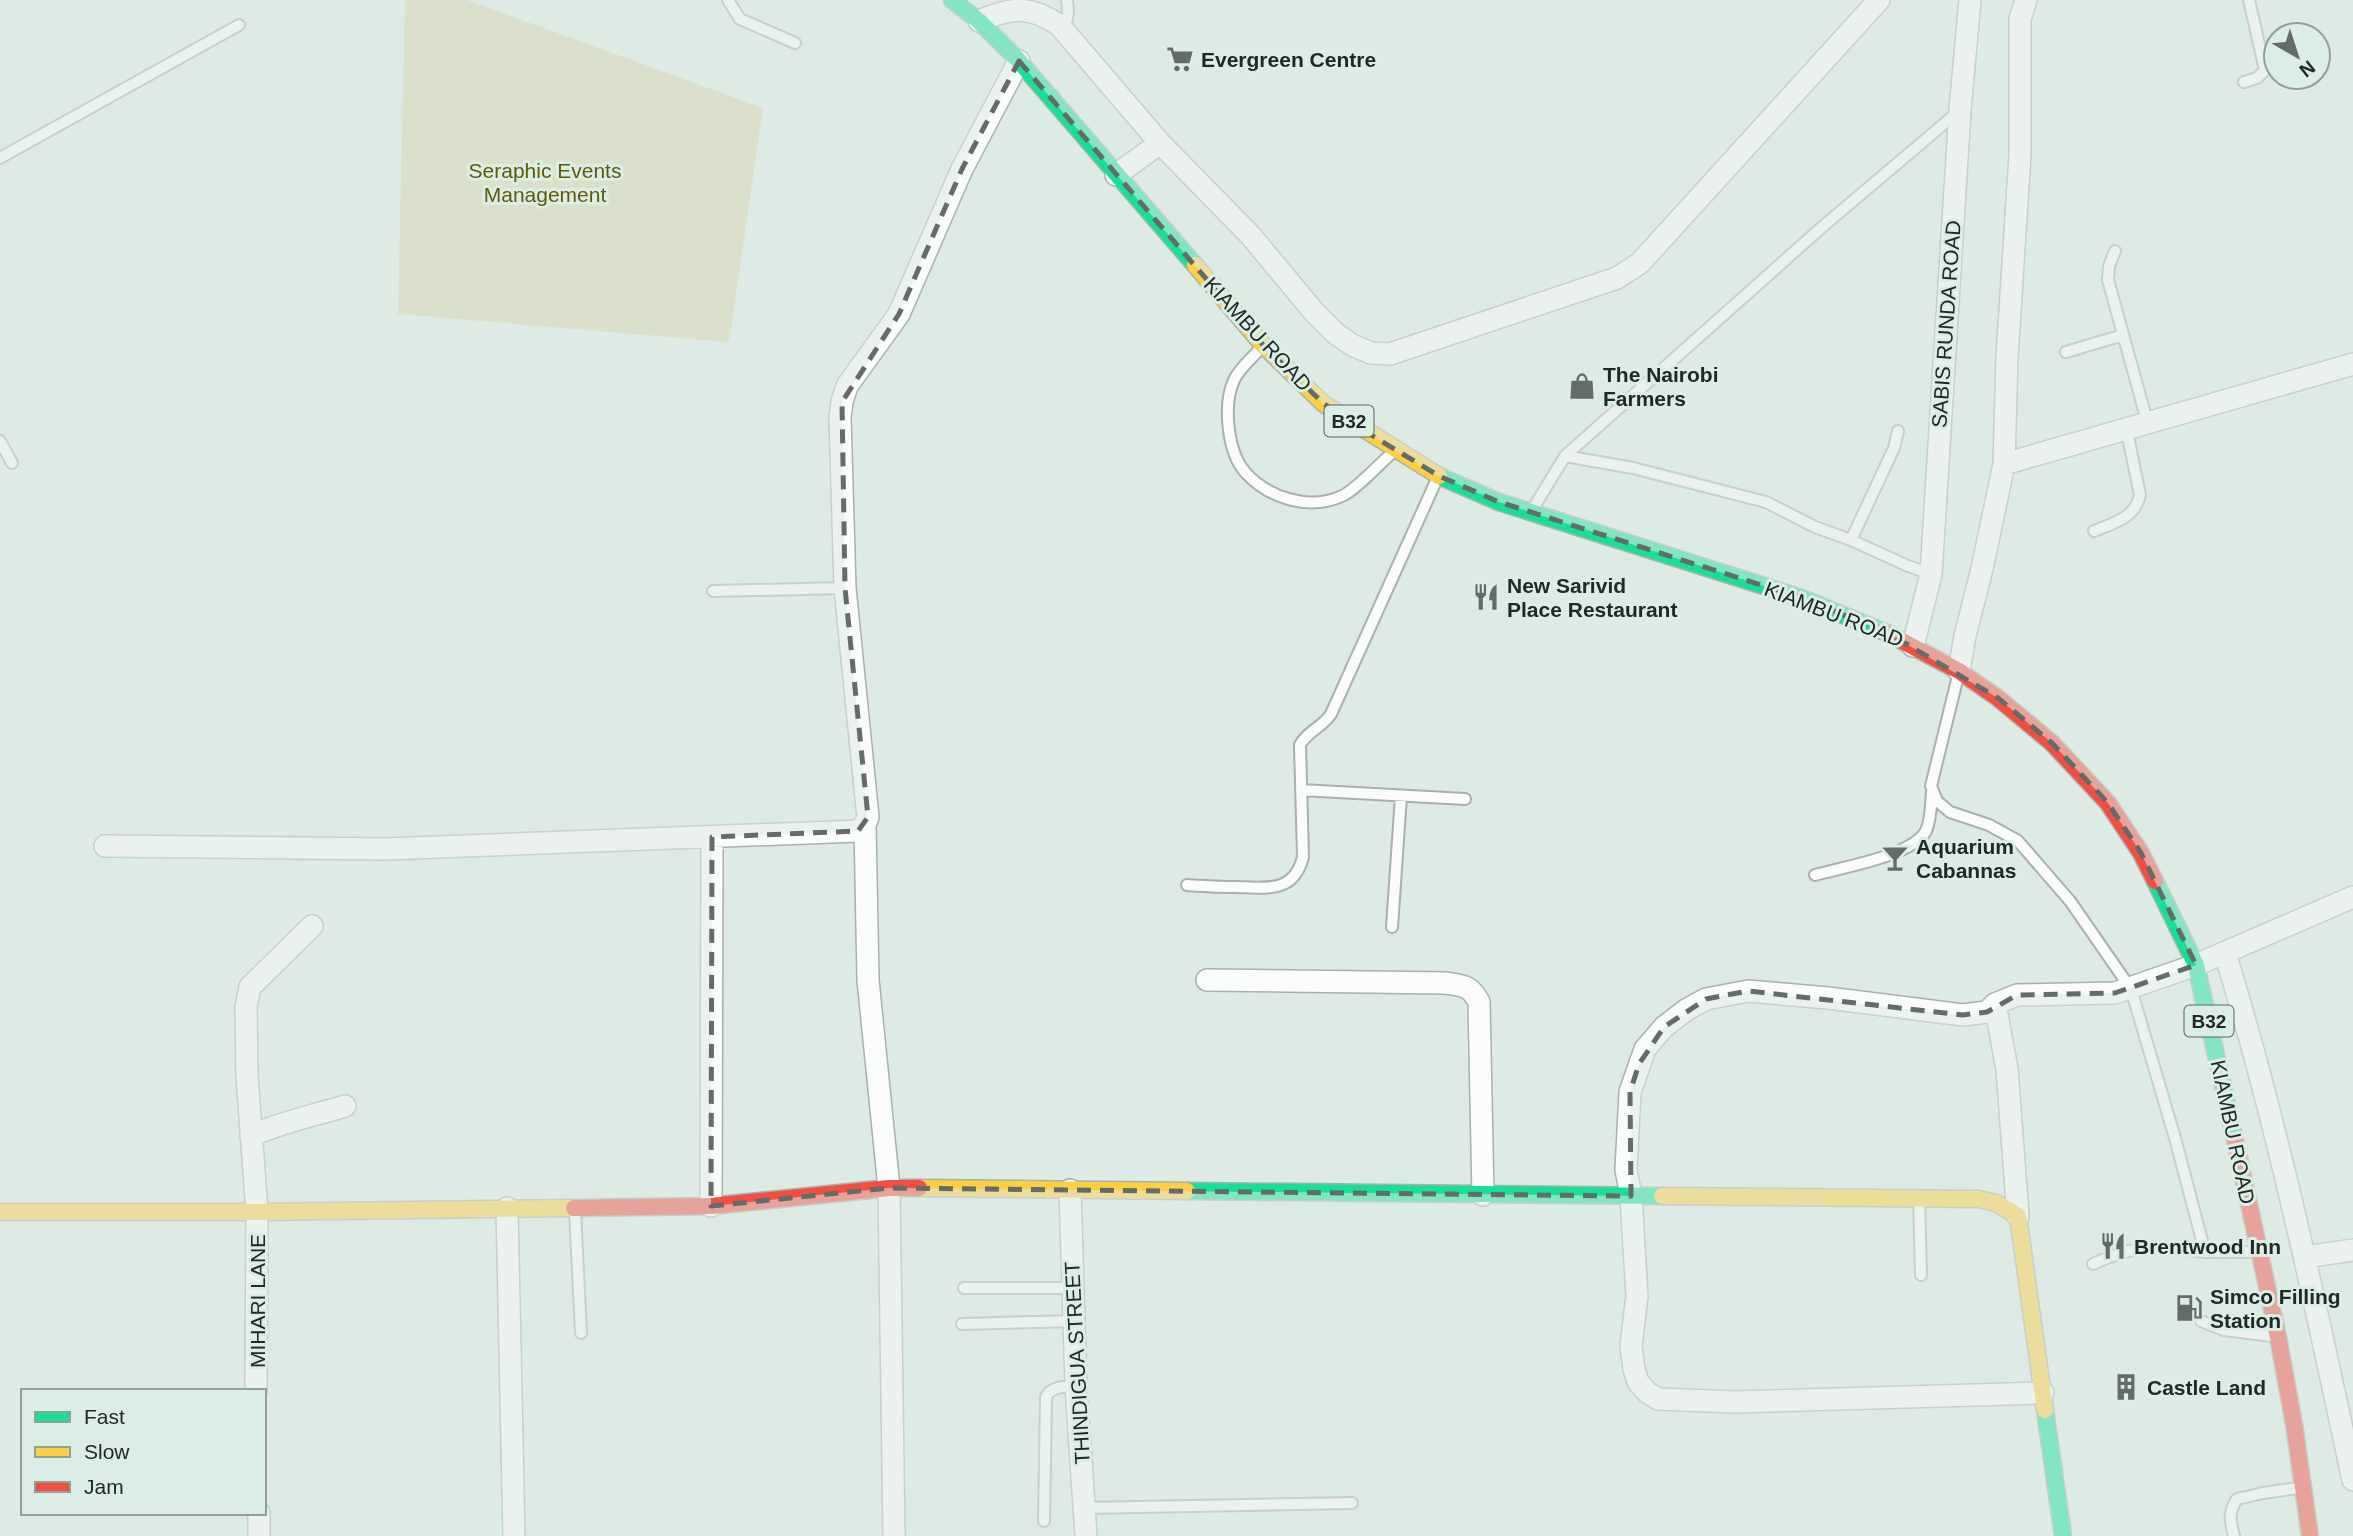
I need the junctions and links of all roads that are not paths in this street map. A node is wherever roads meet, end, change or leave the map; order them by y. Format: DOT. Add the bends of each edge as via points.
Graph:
graph roads {
  1 [pos="729,0"];
  2 [pos="953,0"];
  3 [pos="1067,0"];
  4 [pos="1879,0"];
  5 [pos="1970,0"];
  6 [pos="2025,0"];
  7 [pos="2249,0"];
  8 [pos="979,21"];
  9 [pos="239,25"];
  10 [pos="1065,31"];
  11 [pos="796,43"];
  12 [pos="1018,61"];
  13 [pos="2244,82"];
  14 [pos="1960,110"];
  15 [pos="1160,143"];
  16 [pos="0,158"];
  17 [pos="1116,175"];
  18 [pos="2115,251"];
  19 [pos="2123,335"];
  20 [pos="1263,345"];
  21 [pos="2066,352"];
  22 [pos="2353,364"];
  23 [pos="2147,421"];
  24 [pos="2126,427"];
  25 [pos="1898,431"];
  26 [pos="0,441"];
  27 [pos="1395,450"];
  28 [pos="1564,456"];
  29 [pos="12,463"];
  30 [pos="2004,464"];
  31 [pos="1439,475"];
  32 [pos="1531,513"];
  33 [pos="2094,531"];
  34 [pos="1851,540"];
  35 [pos="1931,574"];
  36 [pos="845,588"];
  37 [pos="713,591"];
  38 [pos="1913,646"];
  39 [pos="1959,671"];
  40 [pos="1301,790"];
  41 [pos="1932,792"];
  42 [pos="1401,796"];
  43 [pos="1465,799"];
  44 [pos="865,825"];
  45 [pos="712,837"];
  46 [pos="105,846"];
  47 [pos="1815,875"];
  48 [pos="1187,885"];
  49 [pos="2353,897"];
  50 [pos="312,926"];
  51 [pos="1391,927"];
  52 [pos="2225,953"];
  53 [pos="2196,965"];
  54 [pos="1207,980"];
  55 [pos="2131,989"];
  56 [pos="1995,1004"];
  57 [pos="345,1106"];
  58 [pos="251,1136"];
  59 [pos="889,1188"];
  60 [pos="1070,1190"];
  61 [pos="1483,1195"];
  62 [pos="1631,1196"];
  63 [pos="1919,1197"];
  64 [pos="711,1206"];
  65 [pos="575,1207"];
  66 [pos="507,1208"];
  67 [pos="0,1212"];
  68 [pos="257,1212"];
  69 [pos="2018,1216"];
  70 [pos="2353,1250"];
  71 [pos="2205,1252"];
  72 [pos="2259,1252"];
  73 [pos="2305,1257"];
  74 [pos="2093,1264"];
  75 [pos="1921,1275"];
  76 [pos="964,1288"];
  77 [pos="1073,1288"];
  78 [pos="1074,1321"];
  79 [pos="2201,1321"];
  80 [pos="962,1324"];
  81 [pos="581,1333"];
  82 [pos="2278,1337"];
  83 [pos="1076,1386"];
  84 [pos="256,1389"];
  85 [pos="2043,1393"];
  86 [pos="2353,1480"];
  87 [pos="2303,1488"];
  88 [pos="1352,1503"];
  89 [pos="1084,1508"];
  90 [pos="259,1515"];
  91 [pos="1044,1521"];
  92 [pos="259,1536"];
  93 [pos="514,1536"];
  94 [pos="894,1536"];
  95 [pos="1086,1536"];
  96 [pos="2063,1536"];
  97 [pos="2234,1536"];
  98 [pos="2310,1536"];
  1 -- 11 [label="lane" via="740,19"];
  2 -- 8 [label="main road, KIAMBU ROAD / B32"];
  3 -- 10 [label="lane"];
  4 -- 15 [label="street" via="1640,263 1617,278 1390,354 1371,353 1335,333 1251,236"];
  5 -- 14 [label="street, SABIS RUNDA ROAD"];
  6 -- 30 [label="street" via="2020,19 2020,155"];
  7 -- 13 [label="lane" via="2265,70"];
  8 -- 10 [label="street" via="999,12 1028,10 1041,13"];
  8 -- 12 [label="main road, KIAMBU ROAD / B32"];
  9 -- 16 [label="lane"];
  10 -- 15 [label="street"];
  12 -- 17 [label="main road, KIAMBU ROAD / B32"];
  12 -- 36 [label="street" via="962,169 900,314 847,386 840,417"];
  14 -- 28 [label="lane"];
  14 -- 35 [label="street, SABIS RUNDA ROAD"];
  15 -- 17 [label="street"];
  17 -- 20 [label="main road, KIAMBU ROAD / B32"];
  18 -- 19 [label="lane" via="2108,279"];
  19 -- 21 [label="lane"];
  19 -- 23 [label="lane"];
  20 -- 27 [label="main road, KIAMBU ROAD / B32" via="1324,404"];
  20 -- 27 [label="lane" via="1234,379 1227,410 1229,438 1244,471 1269,491 1317,504 1344,495"];
  22 -- 23 [label="street"];
  23 -- 24 [label="street"];
  24 -- 30 [label="street"];
  24 -- 33 [label="lane" via="2138,504 2128,516"];
  25 -- 34 [label="lane"];
  26 -- 29 [label="lane"];
  27 -- 31 [label="main road, KIAMBU ROAD / B32"];
  28 -- 32 [label="lane"];
  28 -- 34 [label="lane" via="1633,468 1766,502"];
  30 -- 39 [label="street"];
  31 -- 32 [label="main road, KIAMBU ROAD / B32"];
  31 -- 40 [label="lane" via="1331,714 1300,745"];
  32 -- 38 [label="main road, KIAMBU ROAD / B32" via="1799,597"];
  34 -- 35 [label="lane"];
  35 -- 38 [label="street, SABIS RUNDA ROAD"];
  36 -- 37 [label="lane"];
  36 -- 44 [label="street" via="868,817"];
  38 -- 39 [label="main road, KIAMBU ROAD / B32"];
  39 -- 41 [label="lane"];
  39 -- 53 [label="main road, KIAMBU ROAD / B32" via="2052,743 2108,803 2141,853"];
  40 -- 42 [label="lane"];
  40 -- 48 [label="lane" via="1303,857 1294,877 1273,889"];
  41 -- 47 [label="lane" via="1927,828 1918,842 1903,851"];
  41 -- 55 [label="lane" via="1950,812 2018,841 2070,901"];
  42 -- 43 [label="lane"];
  42 -- 51 [label="lane"];
  44 -- 45 [label="street" via="858,831"];
  44 -- 59 [label="street" via="867,980"];
  45 -- 46 [label="street" via="386,849"];
  45 -- 64 [label="street"];
  49 -- 52 [label="street"];
  50 -- 58 [label="street, MIHARI LANE" via="250,987 246,1007"];
  52 -- 53 [label="street"];
  52 -- 73 [label="street" via="2253,1045"];
  53 -- 55 [label="street"];
  53 -- 72 [label="main road, KIAMBU ROAD / B32"];
  54 -- 61 [label="street" via="1446,984 1473,990 1479,1002"];
  55 -- 56 [label="street" via="2017,995"];
  55 -- 71 [label="lane"];
  56 -- 62 [label="street" via="1987,1012 1963,1015 1748,991 1706,999 1664,1027 1639,1063 1630,1092 1626,1170"];
  56 -- 69 [label="street" via="2007,1069"];
  57 -- 58 [label="street"];
  58 -- 68 [label="street, MIHARI LANE"];
  59 -- 60 [label="main road"];
  59 -- 64 [label="main road"];
  59 -- 94 [label="street"];
  60 -- 61 [label="main road"];
  60 -- 77 [label="street, THINDIGUA STREET"];
  61 -- 62 [label="main road"];
  62 -- 63 [label="main road"];
  62 -- 85 [label="street" via="1637,1296 1630,1346 1638,1382 1658,1399 1735,1402"];
  63 -- 69 [label="main road" via="1978,1199"];
  63 -- 75 [label="lane"];
  64 -- 65 [label="main road"];
  65 -- 66 [label="main road"];
  65 -- 81 [label="lane"];
  66 -- 68 [label="main road"];
  66 -- 93 [label="street"];
  67 -- 68 [label="main road"];
  68 -- 84 [label="street, MIHARI LANE"];
  69 -- 85 [label="main road"];
  70 -- 73 [label="street"];
  71 -- 72 [label="lane"];
  71 -- 74 [label="lane" via="2159,1246 2118,1252"];
  72 -- 82 [label="main road, KIAMBU ROAD / B32"];
  73 -- 86 [label="street"];
  76 -- 77 [label="lane"];
  77 -- 78 [label="street, THINDIGUA STREET"];
  78 -- 80 [label="lane"];
  78 -- 83 [label="street, THINDIGUA STREET"];
  79 -- 82 [label="lane" via="2224,1330"];
  82 -- 87 [label="main road, KIAMBU ROAD / B32"];
  83 -- 89 [label="street, THINDIGUA STREET"];
  83 -- 91 [label="lane" via="1054,1389 1046,1397"];
  85 -- 96 [label="main road"];
  87 -- 97 [label="lane" via="2238,1499 2231,1508"];
  87 -- 98 [label="main road, KIAMBU ROAD / B32"];
  88 -- 89 [label="lane"];
  89 -- 95 [label="street, THINDIGUA STREET"];
  90 -- 92 [label="street"];
}
